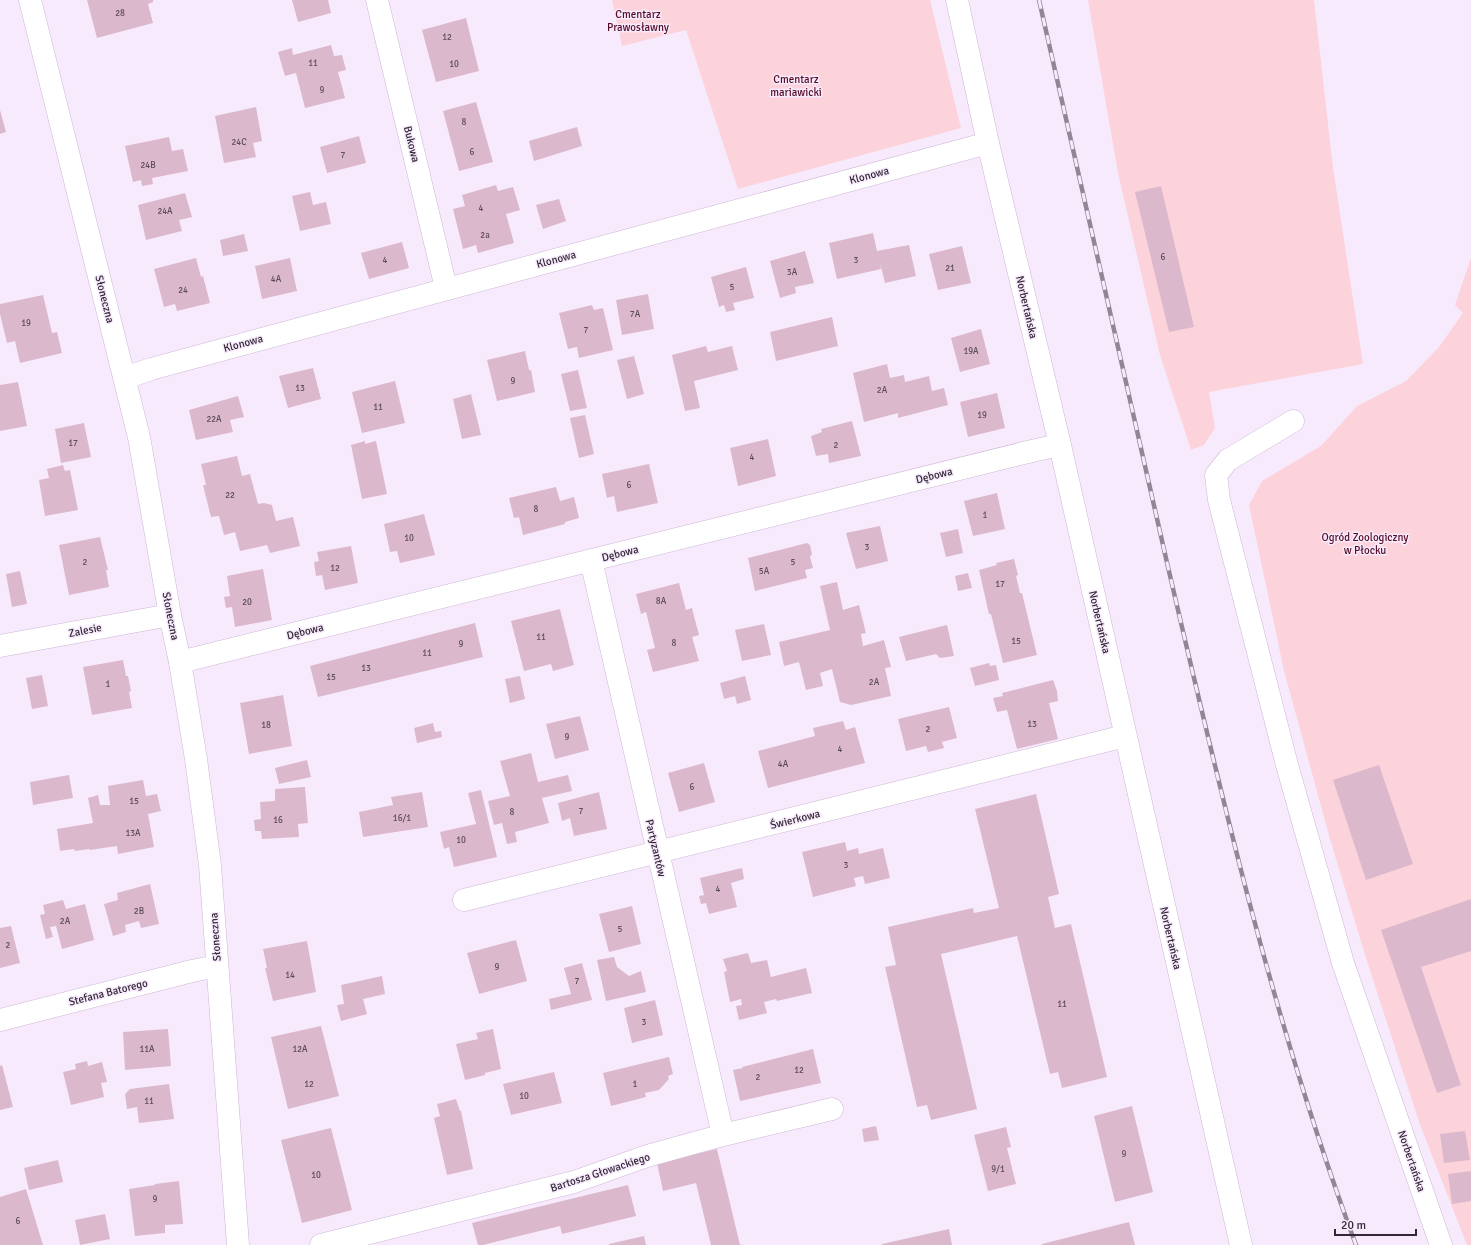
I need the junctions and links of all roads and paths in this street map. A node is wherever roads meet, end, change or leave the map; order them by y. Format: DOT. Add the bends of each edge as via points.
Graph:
graph roads {
  1 [pos="30,0"];
  2 [pos="377,0"];
  3 [pos="957,0"];
  4 [pos="988,143"];
  5 [pos="446,288"];
  6 [pos="125,378"];
  7 [pos="1293,421"];
  8 [pos="1060,445"];
  9 [pos="591,560"];
  10 [pos="170,615"];
  11 [pos="0,646"];
  12 [pos="180,662"];
  13 [pos="1125,736"];
  14 [pos="657,853"];
  15 [pos="464,900"];
  16 [pos="217,966"];
  17 [pos="0,1020"];
  18 [pos="832,1109"];
  19 [pos="723,1135"];
  20 [pos="238,1245"];
  21 [pos="321,1245"];
  22 [pos="1241,1245"];
  23 [pos="1441,1245"];
  1 -- 6 [label="street, Słoneczna"];
  2 -- 5 [label="street, Bukowa"];
  3 -- 4 [label="street, Norbertańska"];
  4 -- 5 [label="street, Klonowa"];
  4 -- 8 [label="street, Norbertańska"];
  5 -- 6 [label="street, Klonowa" via="158,366"];
  6 -- 10 [label="street, Słoneczna" via="139,437"];
  7 -- 23 [label="street, Norbertańska" via="1228,460 1216,475 1219,500 1287,765 1343,963"];
  8 -- 9 [label="street, Dębowa"];
  8 -- 13 [label="street, Norbertańska"];
  9 -- 12 [label="street, Dębowa"];
  9 -- 14 [label="street, Partyzantów"];
  10 -- 11 [label="street, Zalesie"];
  10 -- 12 [label="street, Słoneczna"];
  12 -- 16 [label="street, Słoneczna" via="210,865"];
  13 -- 14 [label="street, Świerkowa"];
  13 -- 22 [label="street, Norbertańska"];
  14 -- 15 [label="street, Świerkowa"];
  14 -- 19 [label="street, Partyzantów"];
  16 -- 17 [label="street, Stefana Batorego"];
  16 -- 20 [label="street, Słoneczna"];
  18 -- 19 [label="street, Bartosza Głowackiego"];
  19 -- 21 [label="street, Bartosza Głowackiego" via="647,1156 574,1182"];
}
